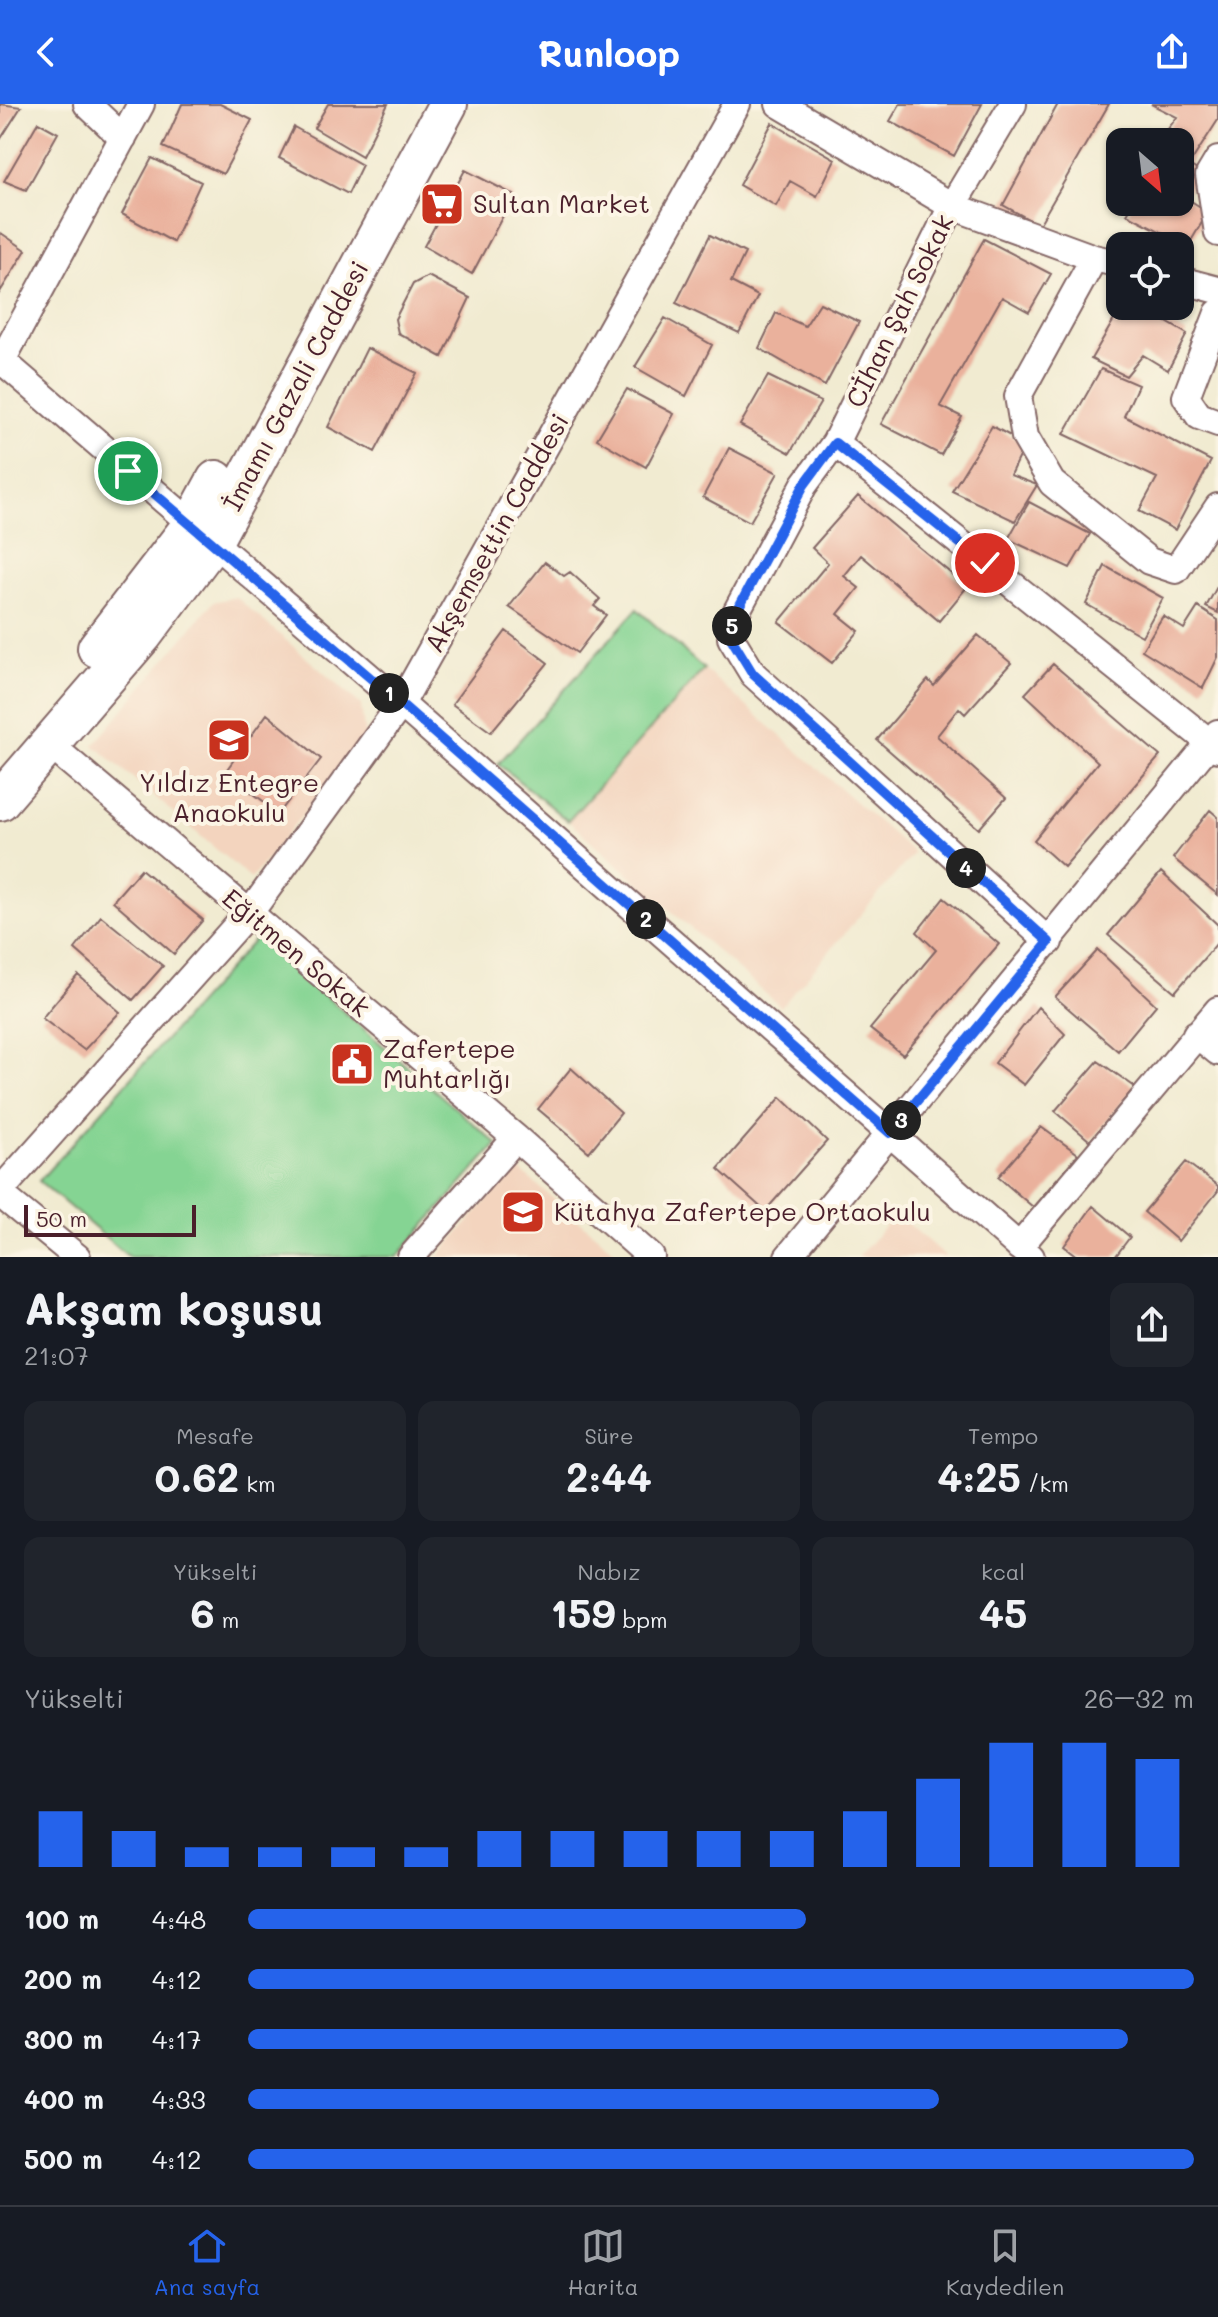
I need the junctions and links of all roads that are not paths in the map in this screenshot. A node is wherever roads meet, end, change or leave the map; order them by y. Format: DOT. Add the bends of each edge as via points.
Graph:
graph roads {
  1 [pos="87,104"];
  2 [pos="141,104"];
  3 [pos="419,104"];
  4 [pos="448,104"];
  5 [pos="737,104"];
  6 [pos="779,104"];
  7 [pos="1013,104"];
  8 [pos="123,138"];
  9 [pos="1218,160"];
  10 [pos="952,206"];
  11 [pos="1218,233"];
  12 [pos="1094,258"];
  13 [pos="1106,261"];
  14 [pos="1194,284"];
  15 [pos="1218,290"];
  16 [pos="1218,313"];
  17 [pos="1,361"];
  18 [pos="1218,423"];
  19 [pos="835,443"];
  20 [pos="1218,507"];
  21 [pos="202,534"];
  22 [pos="401,704"];
  23 [pos="1216,742"];
  24 [pos="49,744"];
  25 [pos="0,762"];
  26 [pos="0,801"];
  27 [pos="248,912"];
  28 [pos="1049,942"];
  29 [pos="1218,1010"];
  30 [pos="1196,1034"];
  31 [pos="1218,1052"];
  32 [pos="890,1133"];
  33 [pos="516,1138"];
  34 [pos="0,1193"];
  35 [pos="1025,1252"];
  36 [pos="77,1257"];
  37 [pos="411,1257"];
  38 [pos="651,1257"];
  39 [pos="788,1257"];
  1 -- 8 [label="street"];
  2 -- 8 [label="street"];
  3 -- 21 [label="main road, İmamı Gazali Caddesi"];
  4 -- 21 [label="main road, İmamı Gazali Caddesi"];
  5 -- 22 [label="street, Akşemsettin Caddesi"];
  6 -- 10 [label="street"];
  7 -- 10 [label="street, Cİhan Şah Sokak"];
  8 -- 17 [label="street"];
  9 -- 11 [label="street" via="1209,175"];
  10 -- 12 [label="street"];
  10 -- 19 [label="street, Cİhan Şah Sokak"];
  12 -- 13 [label="street"];
  12 -- 20 [label="street" via="1018,396 1025,437 1052,483 1149,561 1176,570"];
  14 -- 15 [label="street"];
  16 -- 18 [label="street" via="1186,397 1199,416"];
  17 -- 21 [label="street"];
  19 -- 23 [label="street"];
  19 -- 28 [label="street, Cİhan Şah Sokak" via="804,485 733,618 731,638 753,674"];
  21 -- 22 [label="street"];
  21 -- 24 [label="main road, İmamı Gazali Caddesi" via="143,635"];
  21 -- 25 [label="main road, İmamı Gazali Caddesi" via="122,618"];
  22 -- 27 [label="street, Akşemsettin Caddesi"];
  22 -- 32 [label="street"];
  23 -- 28 [label="street"];
  24 -- 26 [label="main road, İmamı Gazali Caddesi"];
  24 -- 27 [label="street, Eğitmen Sokak"];
  27 -- 33 [label="street, Eğitmen Sokak"];
  27 -- 34 [label="street, Akşemsettin Caddesi"];
  28 -- 32 [label="street"];
  29 -- 30 [label="street"];
  30 -- 31 [label="street"];
  30 -- 35 [label="street"];
  32 -- 35 [label="street"];
  32 -- 39 [label="street"];
  33 -- 37 [label="street"];
  33 -- 38 [label="street, Eğitmen Sokak"];
  34 -- 36 [label="street"];
}
